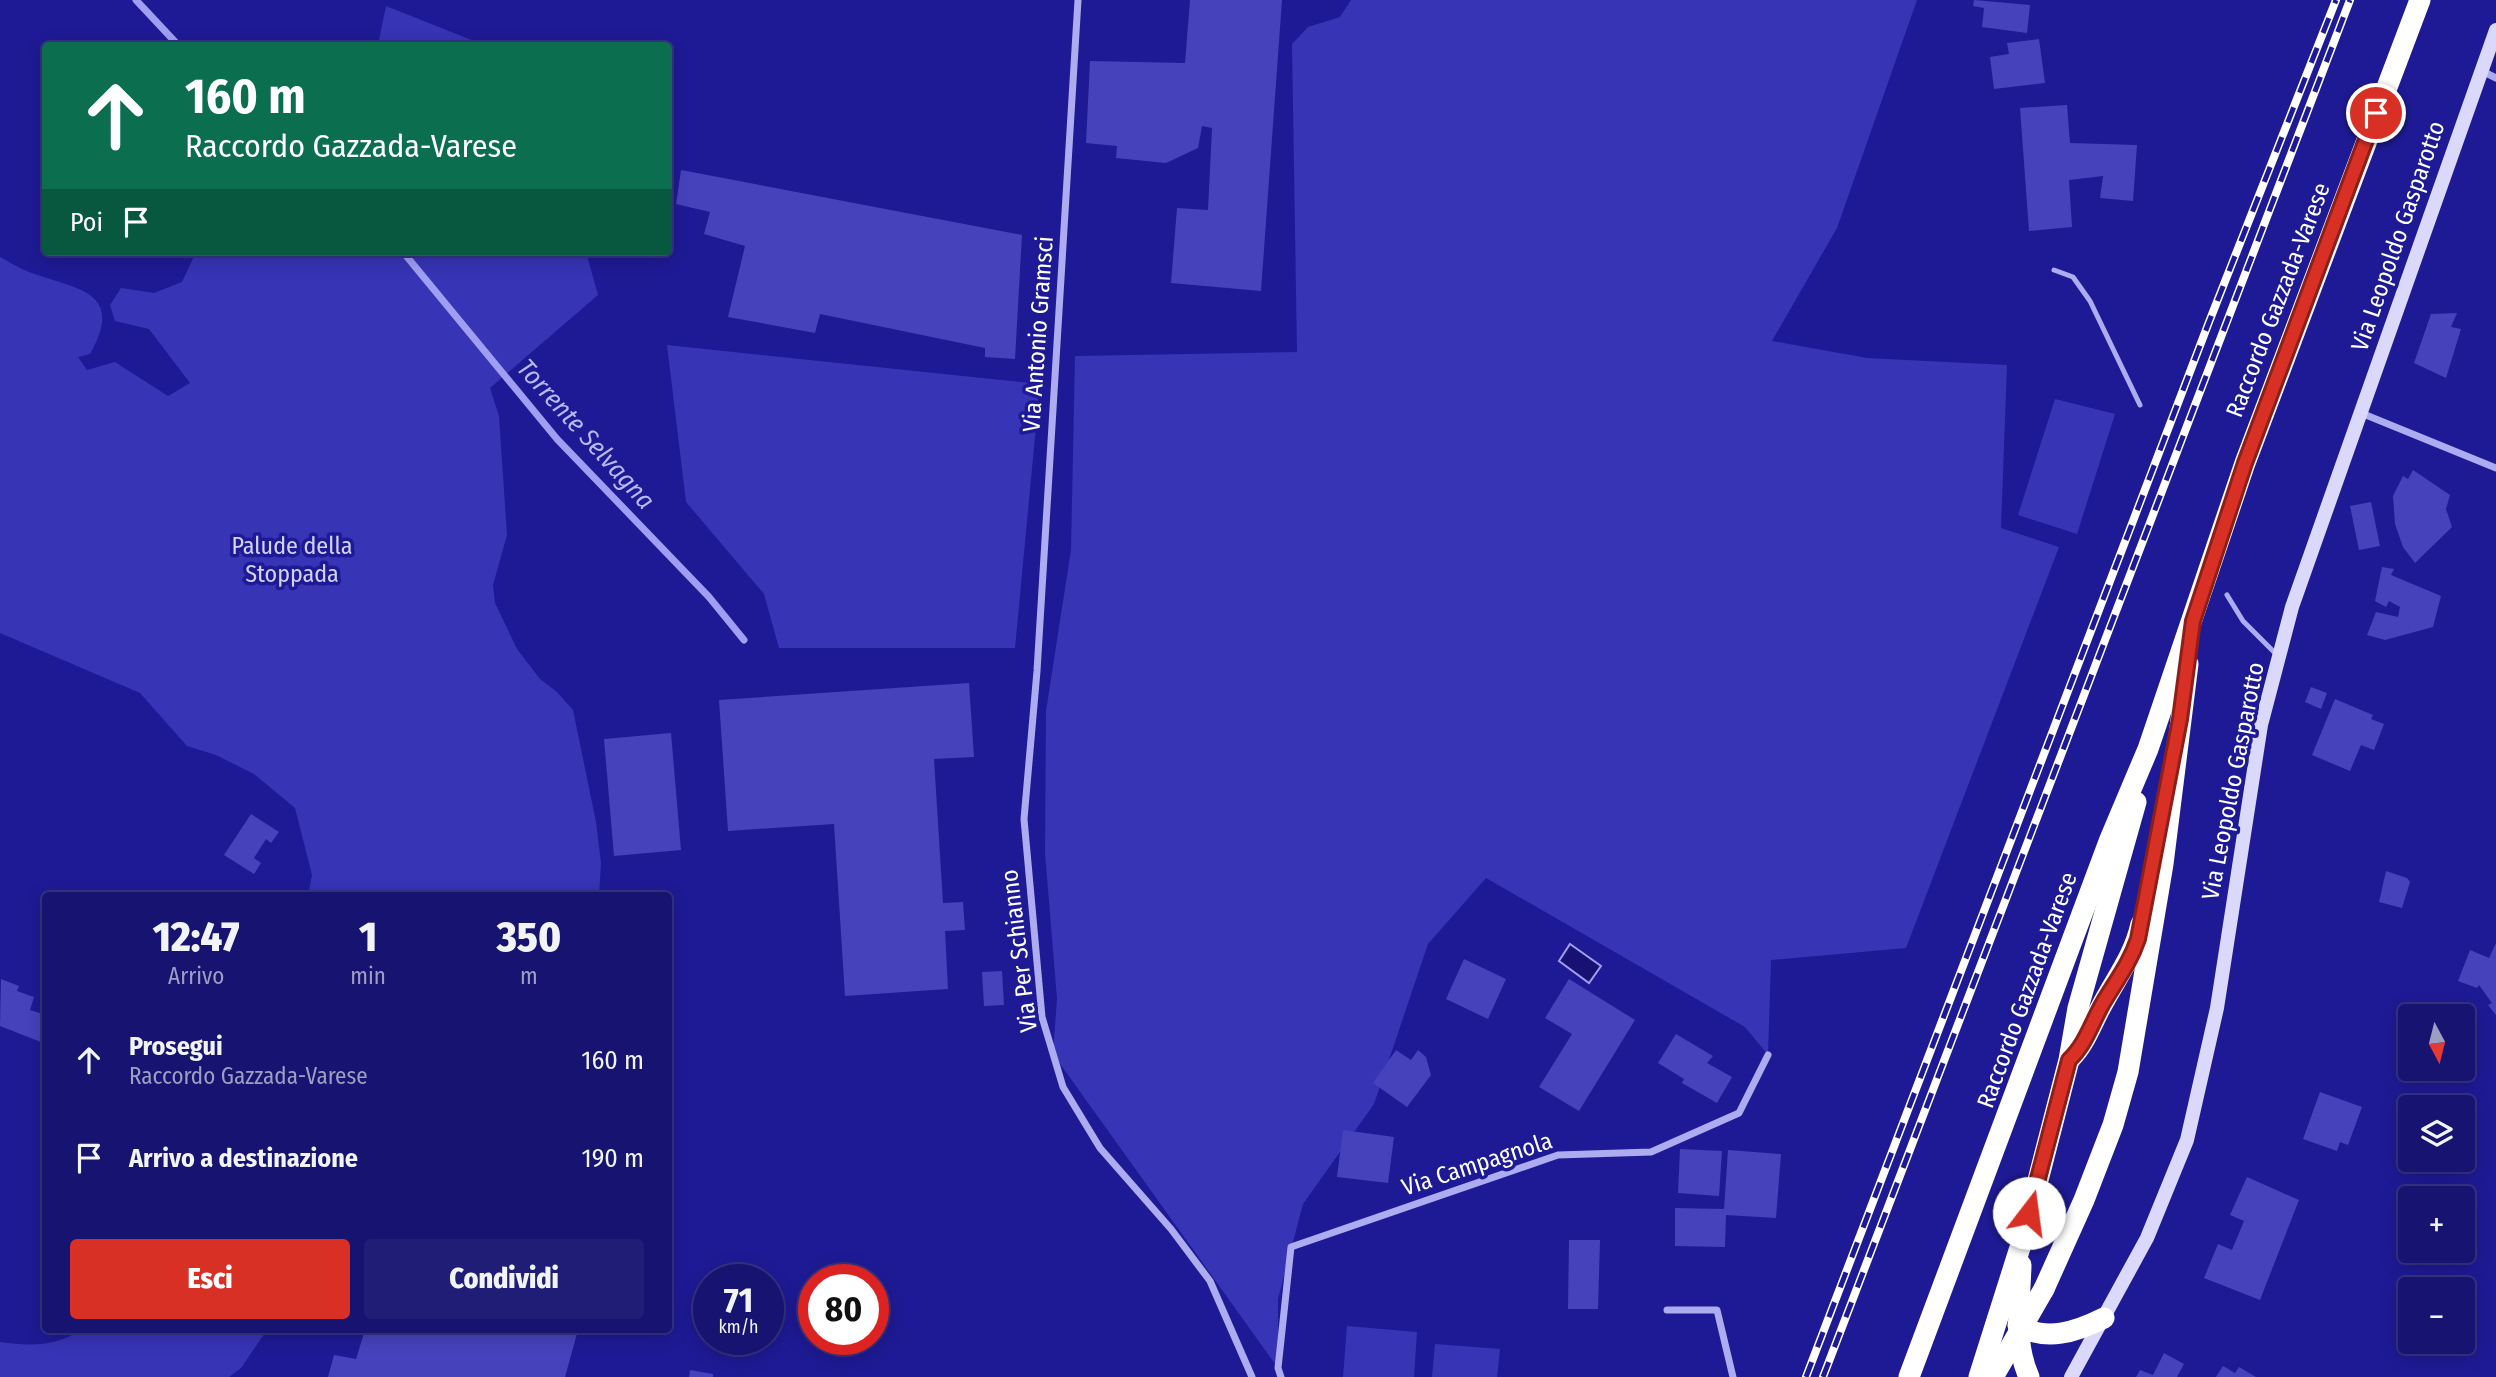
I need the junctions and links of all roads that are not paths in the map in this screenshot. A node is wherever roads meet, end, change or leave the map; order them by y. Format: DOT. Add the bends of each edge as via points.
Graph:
graph roads {
  1 [pos="1078,0"];
  2 [pos="2420,0"];
  3 [pos="2496,30"];
  4 [pos="2481,71"];
  5 [pos="2496,78"];
  6 [pos="2054,270"];
  7 [pos="2140,405"];
  8 [pos="2360,413"];
  9 [pos="2496,468"];
  10 [pos="2227,595"];
  11 [pos="2193,621"];
  12 [pos="2279,656"];
  13 [pos="1037,671"];
  14 [pos="2180,719"];
  15 [pos="2148,749"];
  16 [pos="1768,1055"];
  17 [pos="2069,1060"];
  18 [pos="2022,1238"];
  19 [pos="1667,1310"];
  20 [pos="2104,1318"];
  21 [pos="2018,1325"];
  22 [pos="1252,1377"];
  23 [pos="1281,1377"];
  24 [pos="1733,1377"];
  25 [pos="1909,1377"];
  26 [pos="1979,1377"];
  27 [pos="1993,1377"];
  28 [pos="2029,1377"];
  29 [pos="2071,1377"];
  1 -- 13 [label="street, Via Antonio Gramsci"];
  2 -- 11 [label="highway, Raccordo Gazzada-Varese" via="2245,463"];
  3 -- 4 [label="main road, Via Leopoldo Gasparotto"];
  4 -- 5 [label="street"];
  4 -- 8 [label="main road, Via Leopoldo Gasparotto"];
  6 -- 7 [label="lane" via="2073,277 2090,301"];
  8 -- 9 [label="street"];
  8 -- 12 [label="main road, Via Leopoldo Gasparotto"];
  10 -- 12 [label="lane" via="2243,621"];
  11 -- 14 [label="highway, Raccordo Gazzada-Varese"];
  11 -- 15 [label="highway, Raccordo Gazzada-Varese"];
  12 -- 20 [label="main road, Via Leopoldo Gasparotto" via="2261,725 2217,1007 2187,1140 2147,1237"];
  13 -- 22 [label="street, Via Per Schianno" via="1024,819 1033,946 1045,1029 1069,1097 1100,1148 1210,1281"];
  14 -- 17 [label="highway" via="2138,939 2080,1050"];
  14 -- 27 [label="highway, Raccordo Gazzada-Varese, bridge" via="2163,864 2128,1072 2084,1200 2043,1289"];
  15 -- 17 [label="highway" via="2130,833 2078,1008"];
  15 -- 25 [label="highway, Raccordo Gazzada-Varese" via="2110,839"];
  16 -- 23 [label="street, Via Campagnola" via="1738,1113 1651,1152 1558,1155 1291,1247 1278,1368"];
  17 -- 18 [label="highway"];
  18 -- 21 [label="highway"];
  18 -- 26 [label="highway"];
  19 -- 24 [label="street" via="1717,1310"];
  20 -- 21 [label="highway" via="2077,1330 2048,1334 2032,1333"];
  20 -- 29 [label="main road, Via Leopoldo Gasparotto"];
  21 -- 28 [label="highway" via="2021,1358"];
}
